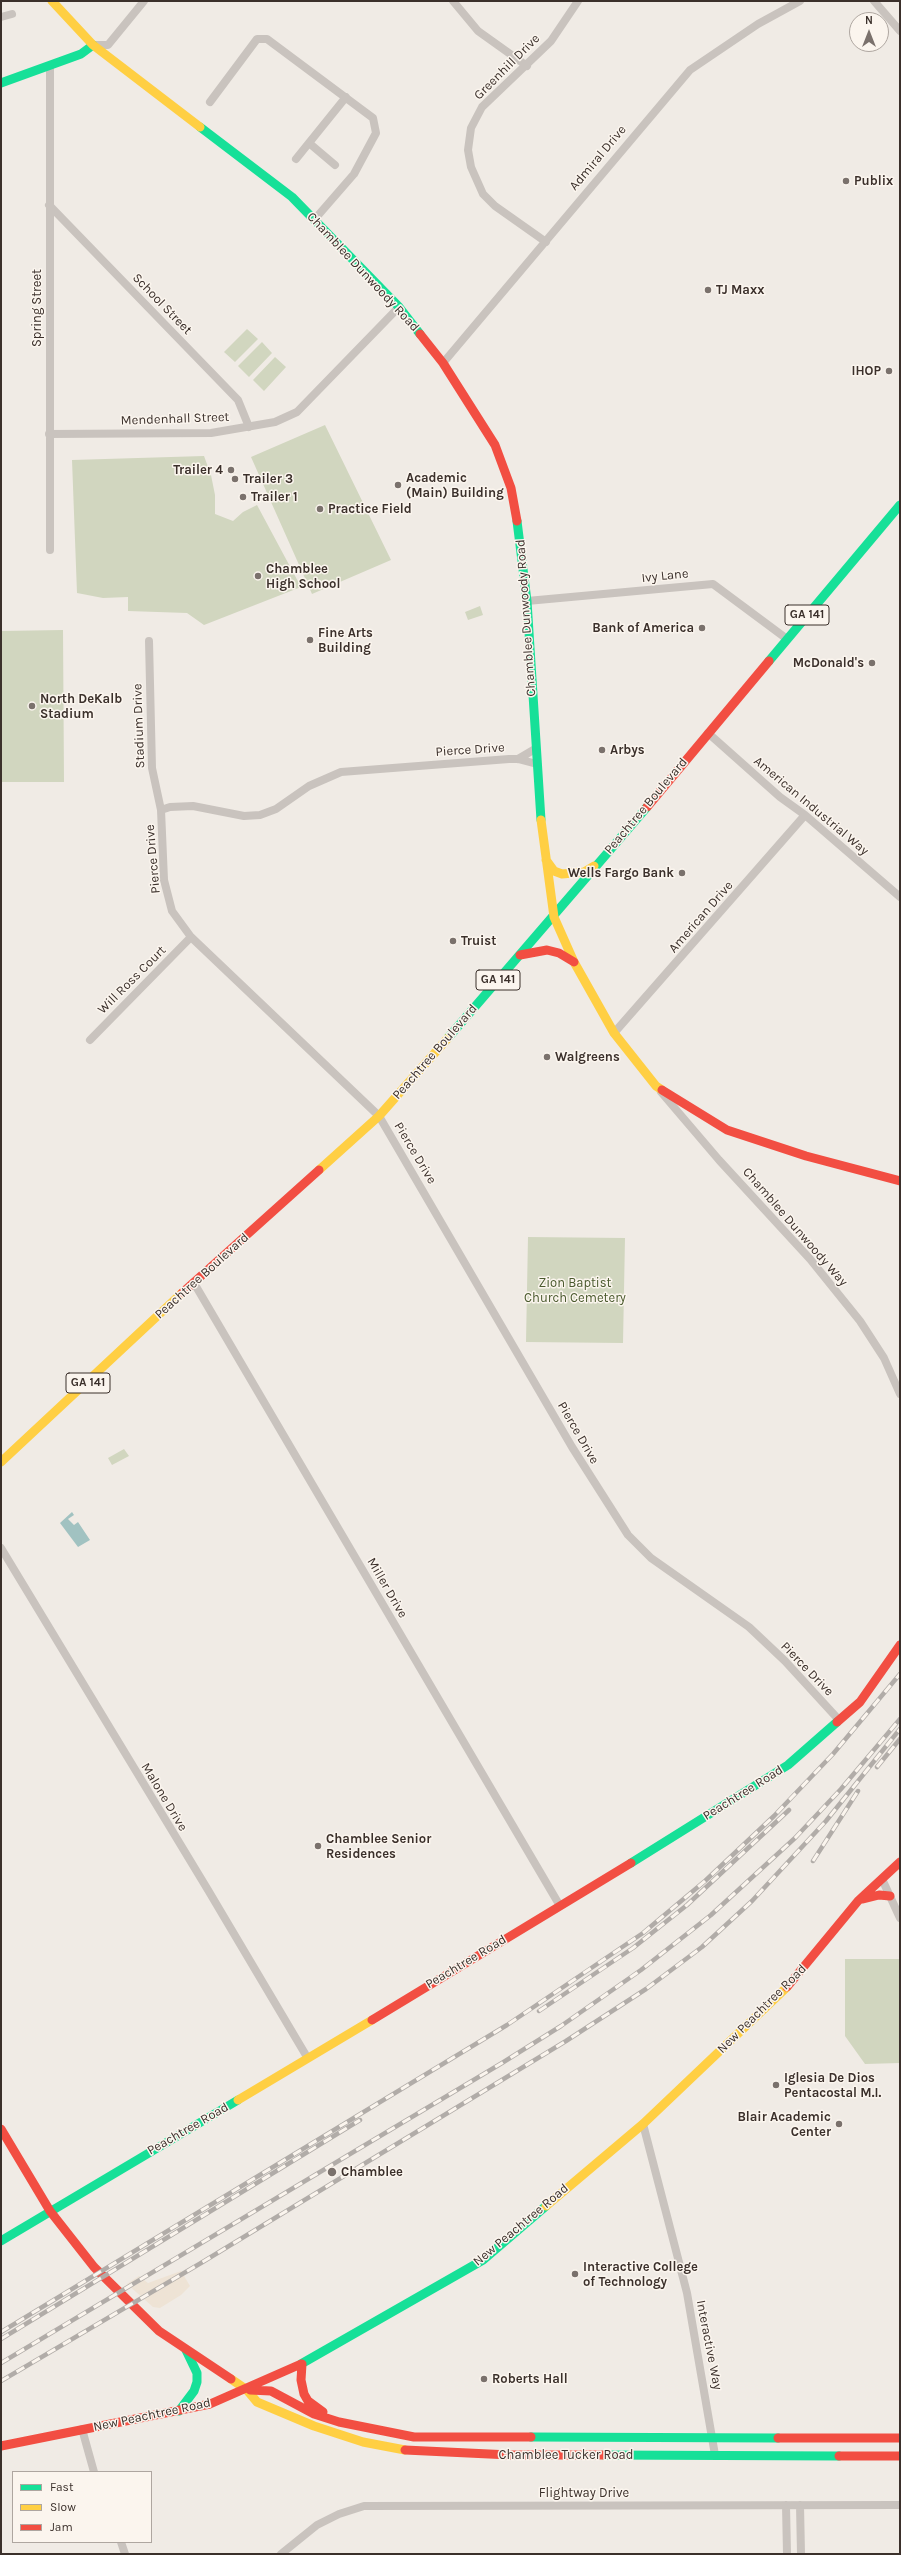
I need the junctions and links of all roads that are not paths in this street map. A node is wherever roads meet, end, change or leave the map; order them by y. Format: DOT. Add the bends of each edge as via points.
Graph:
graph roads {
  1 [pos="52,1"];
  2 [pos="144,1"];
  3 [pos="453,1"];
  4 [pos="578,1"];
  5 [pos="799,1"];
  6 [pos="874,1"];
  7 [pos="12,14"];
  8 [pos="1,17"];
  9 [pos="900,31"];
  10 [pos="93,45"];
  11 [pos="50,66"];
  12 [pos="527,66"];
  13 [pos="1,83"];
  14 [pos="346,97"];
  15 [pos="210,102"];
  16 [pos="309,143"];
  17 [pos="296,159"];
  18 [pos="335,165"];
  19 [pos="49,204"];
  20 [pos="314,220"];
  21 [pos="546,242"];
  22 [pos="399,307"];
  23 [pos="443,363"];
  24 [pos="249,427"];
  25 [pos="49,434"];
  26 [pos="900,505"];
  27 [pos="50,550"];
  28 [pos="527,601"];
  29 [pos="787,639"];
  30 [pos="149,641"];
  31 [pos="708,733"];
  32 [pos="535,749"];
  33 [pos="518,759"];
  34 [pos="536,764"];
  35 [pos="161,810"];
  36 [pos="805,815"];
  37 [pos="546,860"];
  38 [pos="601,861"];
  39 [pos="900,897"];
  40 [pos="554,917"];
  41 [pos="191,937"];
  42 [pos="520,955"];
  43 [pos="574,962"];
  44 [pos="614,1033"];
  45 [pos="90,1040"];
  46 [pos="656,1086"];
  47 [pos="379,1116"];
  48 [pos="900,1181"];
  49 [pos="194,1283"];
  50 [pos="900,1394"];
  51 [pos="1,1462"];
  52 [pos="1,1548"];
  53 [pos="900,1645"];
  54 [pos="839,1720"];
  55 [pos="900,1862"];
  56 [pos="882,1880"];
  57 [pos="890,1896"];
  58 [pos="858,1901"];
  59 [pos="560,1906"];
  60 [pos="900,1918"];
  61 [pos="307,2057"];
  62 [pos="643,2124"];
  63 [pos="1,2129"];
  64 [pos="50,2211"];
  65 [pos="1,2241"];
  66 [pos="185,2348"];
  67 [pos="302,2364"];
  68 [pos="247,2390"];
  69 [pos="179,2411"];
  70 [pos="339,2422"];
  71 [pos="82,2429"];
  72 [pos="712,2437"];
  73 [pos="900,2438"];
  74 [pos="1,2446"];
  75 [pos="715,2455"];
  76 [pos="900,2456"];
  77 [pos="94,2471"];
  78 [pos="786,2505"];
  79 [pos="800,2505"];
  80 [pos="900,2505"];
  81 [pos="121,2543"];
  82 [pos="126,2554"];
  83 [pos="281,2554"];
  84 [pos="787,2554"];
  85 [pos="801,2554"];
  1 -- 10 [label="main road, Chamblee Dunwoody Road"];
  2 -- 10 [label="street" via="108,45"];
  3 -- 12 [label="street" via="482,35"];
  4 -- 12 [label="street, Greenhill Drive" via="551,41"];
  5 -- 21 [label="street, Admiral Drive" via="758,24 690,70 578,199"];
  6 -- 9 [label="street"];
  7 -- 8 [label="street"];
  10 -- 11 [label="main road" via="81,54"];
  10 -- 20 [label="main road, Chamblee Dunwoody Road" via="292,197"];
  11 -- 13 [label="main road"];
  11 -- 19 [label="street, Spring Street"];
  12 -- 21 [label="street, Greenhill Drive" via="482,107 471,128 468,150 471,167 484,194 495,206"];
  14 -- 15 [label="street" via="267,39 257,39"];
  14 -- 16 [label="street"];
  14 -- 20 [label="street" via="373,118 376,133 354,174"];
  16 -- 17 [label="street"];
  16 -- 18 [label="street"];
  19 -- 24 [label="street, School Street" via="238,400"];
  19 -- 25 [label="street, Spring Street"];
  20 -- 22 [label="main road, Chamblee Dunwoody Road"];
  21 -- 23 [label="street, Admiral Drive"];
  22 -- 23 [label="main road, Chamblee Dunwoody Road"];
  22 -- 24 [label="street, Mendenhall Street" via="297,412 275,422"];
  23 -- 28 [label="main road, Chamblee Dunwoody Road" via="495,445 511,488 521,542"];
  24 -- 25 [label="street, Mendenhall Street" via="211,432"];
  25 -- 27 [label="street, Spring Street"];
  26 -- 29 [label="main road, Peachtree Boulevard / GA 141"];
  28 -- 29 [label="street, Ivy Lane" via="713,584"];
  28 -- 32 [label="main road, Chamblee Dunwoody Road"];
  29 -- 31 [label="main road, Peachtree Boulevard / GA 141"];
  30 -- 35 [label="street, Stadium Drive" via="151,755"];
  31 -- 36 [label="street, American Industrial Way" via="780,797"];
  31 -- 38 [label="main road, Peachtree Boulevard / GA 141"];
  32 -- 33 [label="street, Pierce Drive"];
  32 -- 34 [label="main road, Chamblee Dunwoody Road"];
  33 -- 34 [label="street, Pierce Drive"];
  33 -- 35 [label="street, Pierce Drive" via="342,772 309,786 276,809 260,815 237,815 193,806"];
  34 -- 37 [label="main road, Chamblee Dunwoody Road"];
  35 -- 41 [label="street, Pierce Drive" via="162,862 167,894 172,911"];
  36 -- 39 [label="street, American Industrial Way"];
  36 -- 44 [label="street, American Drive"];
  37 -- 38 [label="main road" via="554,871 562,874 589,870"];
  37 -- 40 [label="main road, Chamblee Dunwoody Road"];
  38 -- 40 [label="main road, Peachtree Boulevard / GA 141"];
  40 -- 42 [label="main road, Peachtree Boulevard / GA 141"];
  40 -- 43 [label="main road, Chamblee Dunwoody Road"];
  41 -- 45 [label="street, Will Ross Court"];
  41 -- 47 [label="street, Pierce Drive"];
  42 -- 43 [label="main road" via="547,950 559,953"];
  42 -- 47 [label="main road, Peachtree Boulevard / GA 141"];
  43 -- 44 [label="main road, Chamblee Dunwoody Road"];
  44 -- 46 [label="main road, Chamblee Dunwoody Road"];
  46 -- 48 [label="main road, Chamblee Dunwoody Road" via="727,1130 806,1156"];
  46 -- 50 [label="street, Chamblee Dunwoody Way" via="810,1259 860,1322 884,1358"];
  47 -- 49 [label="main road, Peachtree Boulevard / GA 141"];
  47 -- 54 [label="street, Pierce Drive" via="572,1447 628,1536 651,1558 749,1627 785,1661"];
  49 -- 51 [label="main road, Peachtree Boulevard / GA 141"];
  49 -- 59 [label="street, Miller Drive"];
  52 -- 61 [label="street, Malone Drive"];
  53 -- 54 [label="main road, Peachtree Road" via="860,1702"];
  54 -- 59 [label="main road, Peachtree Road" via="788,1766"];
  55 -- 56 [label="main road, New Peachtree Road"];
  56 -- 57 [label="street"];
  56 -- 58 [label="main road, New Peachtree Road"];
  57 -- 58 [label="main road" via="879,1895"];
  57 -- 60 [label="street"];
  58 -- 62 [label="main road, New Peachtree Road" via="792,1982"];
  59 -- 61 [label="main road, Peachtree Road"];
  61 -- 64 [label="main road, Peachtree Road"];
  62 -- 67 [label="main road, New Peachtree Road" via="483,2260"];
  62 -- 72 [label="street, Interactive Way" via="686,2293"];
  63 -- 64 [label="main road, Chamblee Tucker Road"];
  64 -- 65 [label="main road, Peachtree Road"];
  64 -- 66 [label="main road, Chamblee Tucker Road" via="94,2267 128,2302 159,2331"];
  66 -- 68 [label="main road, Chamblee Tucker Road"];
  66 -- 69 [label="main road" via="197,2373 197,2382 194,2391"];
  67 -- 68 [label="main road, New Peachtree Road"];
  67 -- 70 [label="main road" via="301,2380 304,2394 312,2404"];
  68 -- 69 [label="main road, New Peachtree Road" via="207,2405"];
  68 -- 70 [label="main road, Chamblee Tucker Road" via="271,2391 314,2414"];
  68 -- 75 [label="main road, Chamblee Tucker Road" via="257,2402 314,2426 363,2442 414,2452 510,2455"];
  69 -- 71 [label="main road, New Peachtree Road"];
  70 -- 72 [label="main road, Chamblee Tucker Road" via="386,2433 435,2438"];
  71 -- 74 [label="main road, New Peachtree Road"];
  71 -- 77 [label="street"];
  72 -- 73 [label="main road, Chamblee Tucker Road"];
  72 -- 75 [label="street, Interactive Way"];
  75 -- 76 [label="main road, Chamblee Tucker Road"];
  78 -- 79 [label="street, Flightway Drive"];
  78 -- 83 [label="street, Flightway Drive" via="364,2506 317,2525"];
  78 -- 84 [label="street"];
  79 -- 80 [label="street, Flightway Drive"];
  79 -- 85 [label="street"];
  81 -- 82 [label="street"];
}
